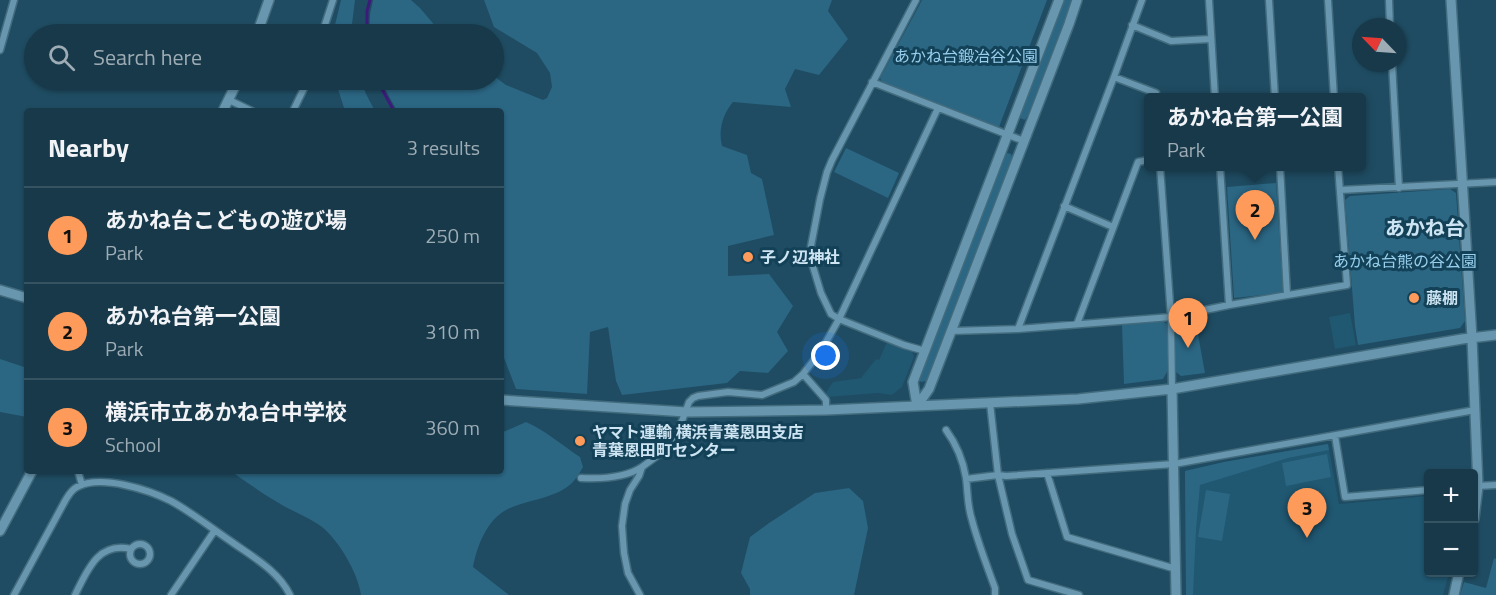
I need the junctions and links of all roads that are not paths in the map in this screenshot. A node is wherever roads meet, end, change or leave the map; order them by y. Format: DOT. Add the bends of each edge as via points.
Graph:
graph roads {
  1 [pos="14,0"];
  2 [pos="268,0"];
  3 [pos="333,0"];
  4 [pos="916,0"];
  5 [pos="1059,0"];
  6 [pos="1077,0"];
  7 [pos="1142,0"];
  8 [pos="1209,0"];
  9 [pos="1269,0"];
  10 [pos="1328,0"];
  11 [pos="1389,0"];
  12 [pos="1451,0"];
  13 [pos="1390,18"];
  14 [pos="260,24"];
  15 [pos="325,24"];
  16 [pos="1132,25"];
  17 [pos="1211,39"];
  18 [pos="0,50"];
  19 [pos="1393,72"];
  20 [pos="1114,77"];
  21 [pos="872,82"];
  22 [pos="234,90"];
  23 [pos="303,90"];
  24 [pos="1156,93"];
  25 [pos="1215,93"];
  26 [pos="1275,93"];
  27 [pos="1334,93"];
  28 [pos="229,100"];
  29 [pos="225,108"];
  30 [pos="246,108"];
  31 [pos="294,108"];
  32 [pos="938,108"];
  33 [pos="1009,135"];
  34 [pos="1024,141"];
  35 [pos="1144,161"];
  36 [pos="1160,171"];
  37 [pos="1220,171"];
  38 [pos="1280,171"];
  39 [pos="1338,171"];
  40 [pos="1496,182"];
  41 [pos="1463,184"];
  42 [pos="1399,188"];
  43 [pos="1340,190"];
  44 [pos="1064,206"];
  45 [pos="1113,227"];
  46 [pos="0,290"];
  47 [pos="1287,295"];
  48 [pos="24,297"];
  49 [pos="1229,305"];
  50 [pos="1171,317"];
  51 [pos="839,319"];
  52 [pos="1077,324"];
  53 [pos="1018,329"];
  54 [pos="951,331"];
  55 [pos="1496,335"];
  56 [pos="1472,338"];
  57 [pos="926,351"];
  58 [pos="803,374"];
  59 [pos="1172,389"];
  60 [pos="504,400"];
  61 [pos="990,404"];
  62 [pos="917,406"];
  63 [pos="826,410"];
  64 [pos="1475,410"];
  65 [pos="686,412"];
  66 [pos="946,430"];
  67 [pos="1335,436"];
  68 [pos="1174,464"];
  69 [pos="642,467"];
  70 [pos="1476,469"];
  71 [pos="1047,473"];
  72 [pos="30,474"];
  73 [pos="79,474"];
  74 [pos="998,475"];
  75 [pos="580,478"];
  76 [pos="966,479"];
  77 [pos="82,485"];
  78 [pos="1496,485"];
  79 [pos="1478,486"];
  80 [pos="1424,490"];
  81 [pos="215,530"];
  82 [pos="0,531"];
  83 [pos="131,549"];
  84 [pos="1176,569"];
  85 [pos="1459,577"];
  86 [pos="14,595"];
  87 [pos="75,595"];
  88 [pos="171,595"];
  89 [pos="290,595"];
  90 [pos="640,595"];
  91 [pos="995,595"];
  92 [pos="1079,595"];
  93 [pos="1176,595"];
  94 [pos="1454,595"];
  1 -- 18 [label="street"];
  2 -- 14 [label="street"];
  3 -- 15 [label="street"];
  4 -- 21 [label="street"];
  5 -- 33 [label="street"];
  6 -- 34 [label="street"];
  7 -- 16 [label="street"];
  8 -- 17 [label="street"];
  9 -- 26 [label="street"];
  10 -- 27 [label="street"];
  11 -- 13 [label="street"];
  12 -- 41 [label="street"];
  16 -- 17 [label="street" via="1170,41"];
  16 -- 20 [label="street"];
  17 -- 25 [label="street"];
  19 -- 42 [label="street"];
  20 -- 24 [label="street"];
  20 -- 44 [label="street"];
  21 -- 32 [label="street"];
  21 -- 51 [label="street" via="827,172 811,246 811,260 822,293 831,314"];
  22 -- 28 [label="street"];
  23 -- 31 [label="street"];
  28 -- 29 [label="street"];
  28 -- 30 [label="street"];
  32 -- 33 [label="street"];
  32 -- 51 [label="street"];
  33 -- 34 [label="street"];
  33 -- 57 [label="street"];
  34 -- 54 [label="street"];
  35 -- 45 [label="street" via="1138,162"];
  36 -- 50 [label="street"];
  37 -- 49 [label="street"];
  38 -- 47 [label="street"];
  39 -- 43 [label="street"];
  40 -- 41 [label="street"];
  41 -- 42 [label="street"];
  41 -- 56 [label="street"];
  42 -- 43 [label="street"];
  43 -- 47 [label="street" via="1347,285"];
  44 -- 45 [label="street"];
  44 -- 53 [label="street"];
  45 -- 52 [label="street"];
  46 -- 48 [label="street"];
  47 -- 49 [label="street"];
  49 -- 50 [label="street"];
  50 -- 52 [label="street"];
  50 -- 59 [label="street"];
  51 -- 57 [label="street"];
  51 -- 58 [label="street"];
  52 -- 53 [label="street"];
  53 -- 54 [label="street"];
  54 -- 62 [label="street" via="929,389"];
  55 -- 56 [label="street"];
  56 -- 59 [label="street"];
  56 -- 64 [label="street"];
  57 -- 62 [label="street" via="913,382"];
  58 -- 63 [label="street" via="826,400"];
  58 -- 65 [label="street" via="794,382 762,395 728,392 698,396 689,402"];
  59 -- 61 [label="street"];
  59 -- 68 [label="street"];
  60 -- 65 [label="street"];
  61 -- 62 [label="street"];
  61 -- 74 [label="street"];
  62 -- 63 [label="street"];
  63 -- 65 [label="street"];
  64 -- 67 [label="street"];
  64 -- 70 [label="street"];
  65 -- 69 [label="street" via="662,453"];
  66 -- 76 [label="street" via="955,442"];
  67 -- 68 [label="street"];
  67 -- 80 [label="street" via="1345,497"];
  68 -- 71 [label="street"];
  68 -- 84 [label="street"];
  69 -- 75 [label="street" via="615,476"];
  69 -- 90 [label="street" via="625,504 622,526 628,573"];
  71 -- 74 [label="street"];
  71 -- 84 [label="street" via="1067,537"];
  72 -- 82 [label="street"];
  73 -- 77 [label="street"];
  74 -- 76 [label="street"];
  74 -- 92 [label="street" via="1028,580"];
  76 -- 91 [label="street" via="967,501"];
  77 -- 81 [label="street" via="112,483 152,493"];
  77 -- 86 [label="street" via="72,490 65,501"];
  78 -- 79 [label="street"];
  81 -- 88 [label="street"];
  81 -- 89 [label="street" via="271,570"];
  83 -- 87 [label="street" via="122,547 98,556"];
  84 -- 93 [label="street"];
  85 -- 94 [label="street"];
}
